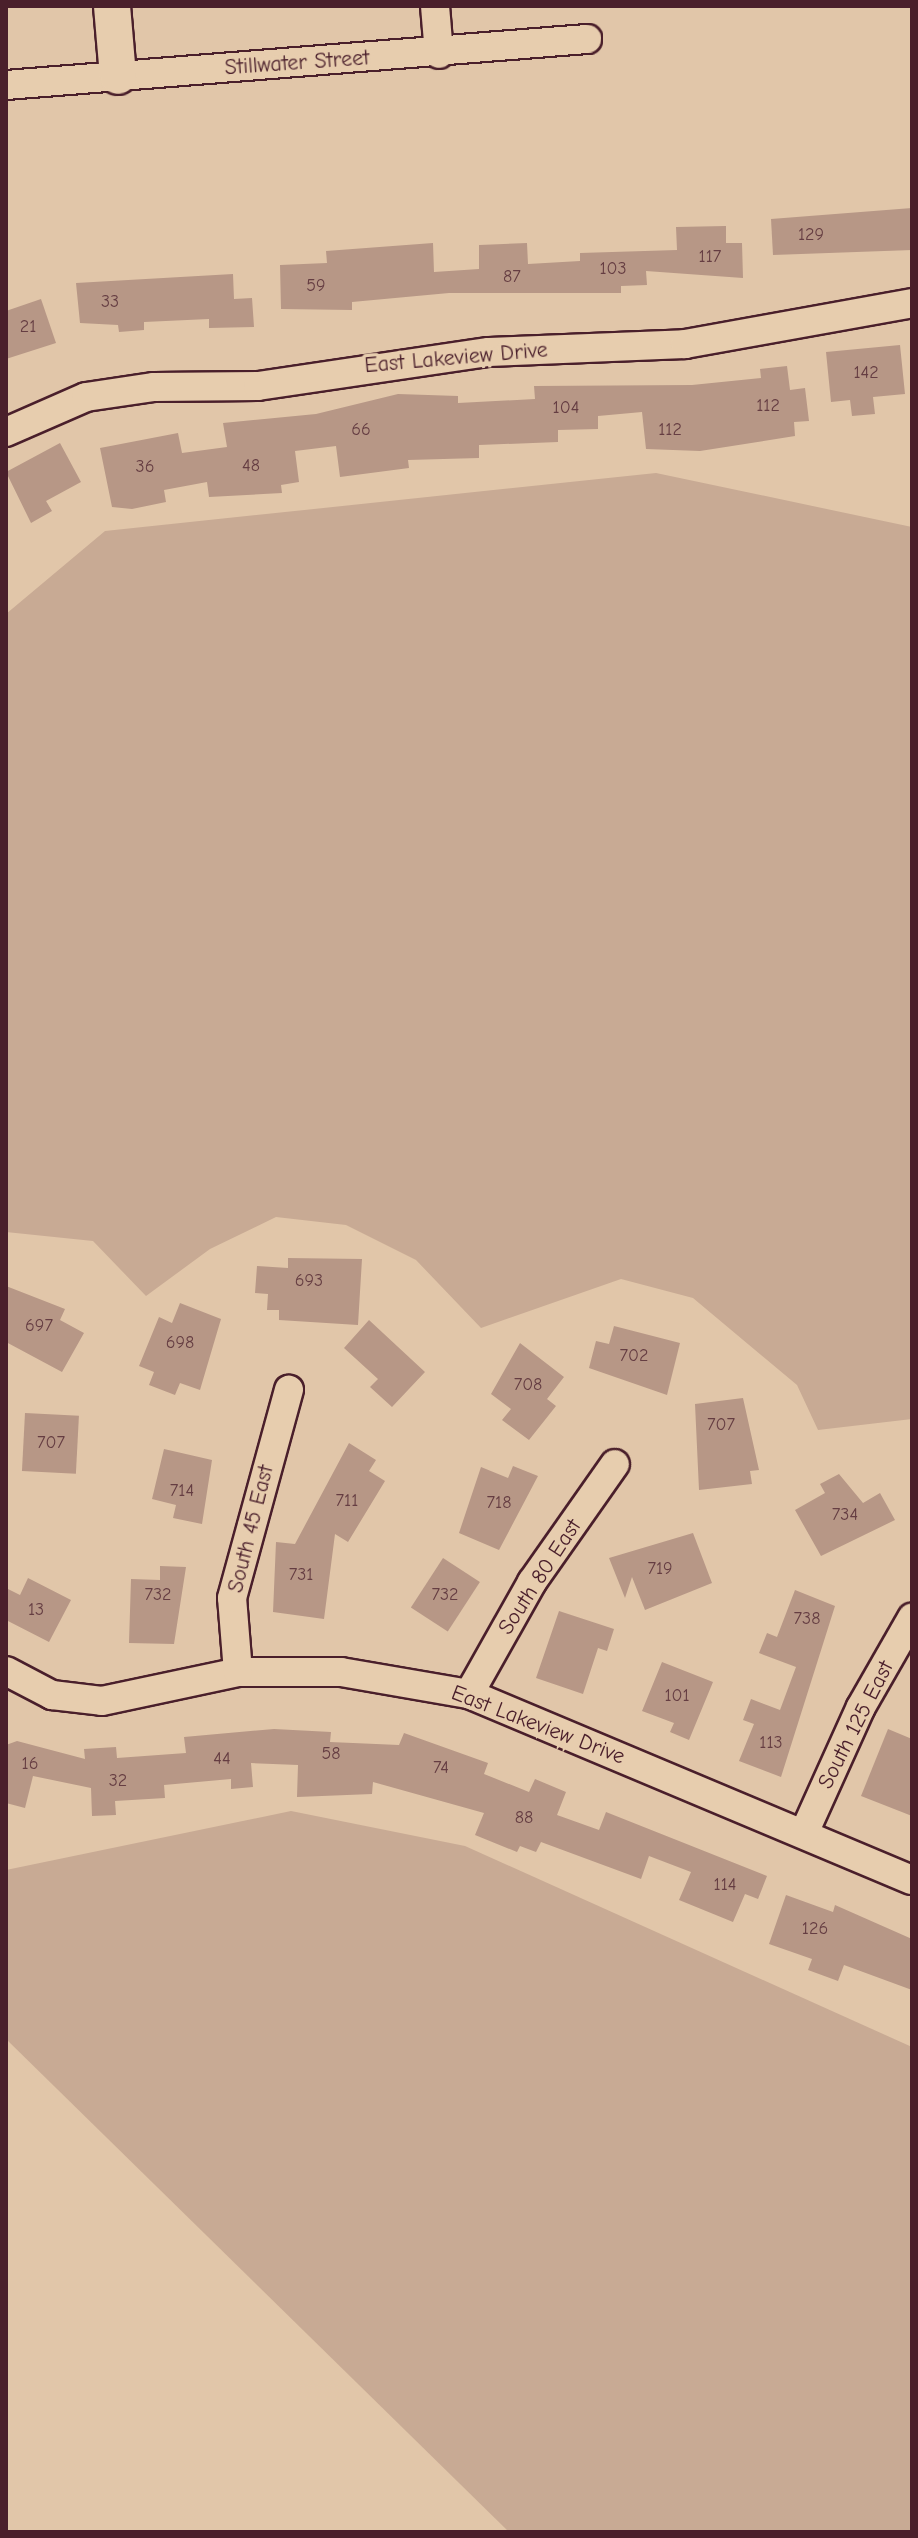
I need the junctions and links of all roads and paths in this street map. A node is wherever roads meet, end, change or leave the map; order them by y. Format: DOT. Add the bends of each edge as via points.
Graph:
graph roads {
  1 [pos="112,6"];
  2 [pos="435,6"];
  3 [pos="587,39"];
  4 [pos="439,54"];
  5 [pos="118,76"];
  6 [pos="6,85"];
  7 [pos="912,303"];
  8 [pos="6,432"];
  9 [pos="289,1390"];
  10 [pos="615,1464"];
  11 [pos="912,1618"];
  12 [pos="6,1671"];
  13 [pos="238,1672"];
  14 [pos="469,1694"];
  15 [pos="804,1833"];
  16 [pos="912,1880"];
  1 -- 5 [label="street"];
  2 -- 4 [label="street"];
  3 -- 4 [label="street, Stillwater Street"];
  4 -- 5 [label="street, Stillwater Street"];
  5 -- 6 [label="street, Stillwater Street"];
  7 -- 8 [label="street, East Lakeview Drive" via="685,344 489,352 258,386 154,387 86,397"];
  9 -- 13 [label="street, South 45 East" via="232,1598"];
  10 -- 14 [label="street, South 80 East" via="532,1582"];
  11 -- 15 [label="street, South 125 East" via="861,1707"];
  12 -- 13 [label="street, East Lakeview Drive" via="52,1695 102,1701"];
  13 -- 14 [label="street, East Lakeview Drive" via="341,1672"];
  14 -- 15 [label="street, East Lakeview Drive"];
  15 -- 16 [label="street, East Lakeview Drive"];
}
